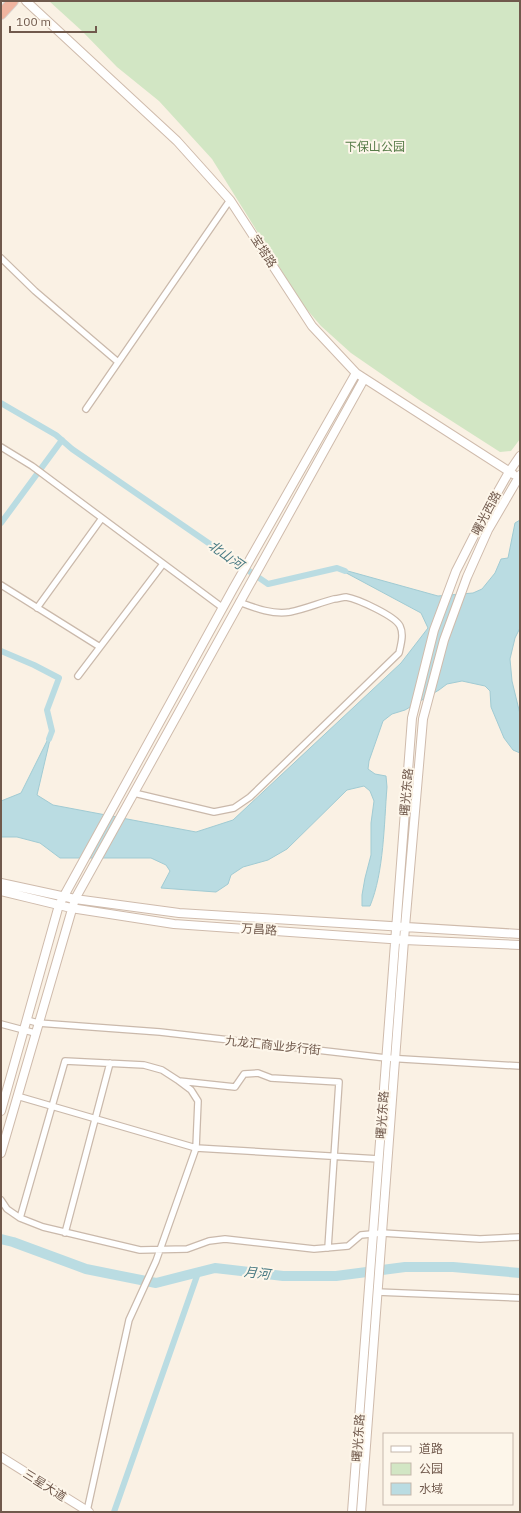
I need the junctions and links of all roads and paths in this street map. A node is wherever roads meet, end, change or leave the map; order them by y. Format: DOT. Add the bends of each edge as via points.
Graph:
graph roads {
  1 [pos="3,1"];
  2 [pos="13,1"];
  3 [pos="26,1"];
  4 [pos="1,4"];
  5 [pos="1,14"];
  6 [pos="230,200"];
  7 [pos="1,258"];
  8 [pos="118,362"];
  9 [pos="356,373"];
  10 [pos="364,379"];
  11 [pos="86,409"];
  12 [pos="1,447"];
  13 [pos="520,456"];
  14 [pos="509,472"];
  15 [pos="519,477"];
  16 [pos="102,518"];
  17 [pos="163,564"];
  18 [pos="1,585"];
  19 [pos="239,602"];
  20 [pos="37,608"];
  21 [pos="222,608"];
  22 [pos="100,647"];
  23 [pos="78,676"];
  24 [pos="412,718"];
  25 [pos="423,720"];
  26 [pos="134,794"];
  27 [pos="1,883"];
  28 [pos="1,892"];
  29 [pos="64,896"];
  30 [pos="75,899"];
  31 [pos="59,905"];
  32 [pos="71,908"];
  33 [pos="395,926"];
  34 [pos="405,927"];
  35 [pos="520,934"];
  36 [pos="394,939"];
  37 [pos="404,940"];
  38 [pos="520,945"];
  39 [pos="27,1020"];
  40 [pos="38,1023"];
  41 [pos="1,1024"];
  42 [pos="24,1030"];
  43 [pos="35,1033"];
  44 [pos="386,1058"];
  45 [pos="395,1058"];
  46 [pos="110,1063"];
  47 [pos="520,1066"];
  48 [pos="179,1081"];
  49 [pos="17,1096"];
  50 [pos="52,1106"];
  51 [pos="1,1111"];
  52 [pos="95,1119"];
  53 [pos="196,1148"];
  54 [pos="1,1153"];
  55 [pos="334,1156"];
  56 [pos="379,1159"];
  57 [pos="1,1200"];
  58 [pos="20,1218"];
  59 [pos="65,1233"];
  60 [pos="382,1233"];
  61 [pos="372,1234"];
  62 [pos="520,1236"];
  63 [pos="328,1248"];
  64 [pos="160,1250"];
  65 [pos="377,1292"];
  66 [pos="520,1298"];
  67 [pos="1,1457"];
  68 [pos="1,1464"];
  69 [pos="85,1512"];
  70 [pos="352,1512"];
  71 [pos="362,1512"];
  1 -- 4 [label="highway"];
  2 -- 5 [label="highway"];
  3 -- 6 [label="main road, 宝塔路" via="177,141"];
  6 -- 8 [label="street"];
  6 -- 9 [label="main road, 宝塔路" via="312,326"];
  7 -- 8 [label="street"];
  8 -- 11 [label="street"];
  9 -- 10 [label="main road, 宝塔路"];
  9 -- 21 [label="main road"];
  10 -- 14 [label="main road, 宝塔路"];
  10 -- 19 [label="main road"];
  12 -- 16 [label="street" via="32,466"];
  13 -- 14 [label="main road, 曙光西路"];
  14 -- 15 [label="main road, 宝塔路"];
  14 -- 24 [label="main road, 曙光西路" via="456,572 434,630"];
  15 -- 25 [label="main road, 曙光西路" via="488,530 467,577 444,640"];
  16 -- 17 [label="street"];
  16 -- 20 [label="street"];
  17 -- 21 [label="street"];
  17 -- 22 [label="street"];
  18 -- 20 [label="street"];
  19 -- 26 [label="main road"];
  19 -- 26 [label="street" via="275,612 290,612 346,597 392,618 400,626 402,641 399,653 250,797 234,808 214,812"];
  20 -- 22 [label="street"];
  21 -- 29 [label="main road"];
  22 -- 23 [label="street"];
  24 -- 33 [label="main road, 曙光东路"];
  25 -- 34 [label="main road, 曙光东路"];
  26 -- 30 [label="main road"];
  27 -- 29 [label="main road, 万昌路"];
  28 -- 31 [label="main road, 万昌路"];
  29 -- 30 [label="main road, 万昌路"];
  29 -- 31 [label="main road"];
  30 -- 32 [label="main road"];
  30 -- 33 [label="main road, 万昌路" via="179,914"];
  31 -- 32 [label="main road, 万昌路"];
  31 -- 39 [label="main road"];
  32 -- 36 [label="main road, 万昌路" via="174,924"];
  32 -- 40 [label="main road"];
  33 -- 34 [label="main road, 万昌路"];
  33 -- 36 [label="main road, 曙光东路"];
  34 -- 35 [label="main road, 万昌路"];
  34 -- 37 [label="main road, 曙光东路"];
  36 -- 37 [label="main road, 万昌路"];
  36 -- 44 [label="main road, 曙光东路"];
  37 -- 38 [label="main road, 万昌路"];
  37 -- 45 [label="main road, 曙光东路"];
  39 -- 40 [label="street, 九龙汇商业步行街"];
  39 -- 42 [label="main road"];
  40 -- 43 [label="main road"];
  40 -- 44 [label="street, 九龙汇商业步行街" via="160,1032"];
  41 -- 42 [label="street"];
  42 -- 43 [label="street"];
  42 -- 51 [label="main road"];
  43 -- 49 [label="main road"];
  44 -- 45 [label="street, 九龙汇商业步行街"];
  44 -- 56 [label="main road, 曙光东路"];
  45 -- 47 [label="street, 九龙汇商业步行街"];
  45 -- 60 [label="main road, 曙光东路"];
  46 -- 48 [label="street" via="144,1065 162,1070"];
  46 -- 50 [label="street" via="65,1061"];
  46 -- 52 [label="street"];
  48 -- 53 [label="street" via="191,1090 198,1101"];
  48 -- 55 [label="street" via="235,1087 244,1074 258,1073 271,1078 339,1082"];
  49 -- 50 [label="street"];
  49 -- 54 [label="main road"];
  50 -- 52 [label="street"];
  50 -- 58 [label="street"];
  52 -- 53 [label="street"];
  52 -- 59 [label="street"];
  53 -- 55 [label="street"];
  53 -- 64 [label="street"];
  55 -- 56 [label="street"];
  55 -- 63 [label="street"];
  56 -- 61 [label="main road, 曙光东路"];
  57 -- 58 [label="street" via="7,1209"];
  58 -- 59 [label="street"];
  59 -- 64 [label="street" via="140,1250"];
  60 -- 61 [label="street"];
  60 -- 62 [label="street" via="480,1239"];
  60 -- 65 [label="main road, 曙光东路"];
  61 -- 63 [label="street" via="361,1235 348,1246"];
  61 -- 70 [label="main road, 曙光东路"];
  63 -- 64 [label="street" via="314,1249 224,1239 187,1249"];
  64 -- 69 [label="street" via="129,1320"];
  65 -- 66 [label="street"];
  65 -- 71 [label="main road, 曙光东路"];
  67 -- 69 [label="main road, 三星大道"];
  68 -- 69 [label="main road, 三星大道"];
}
